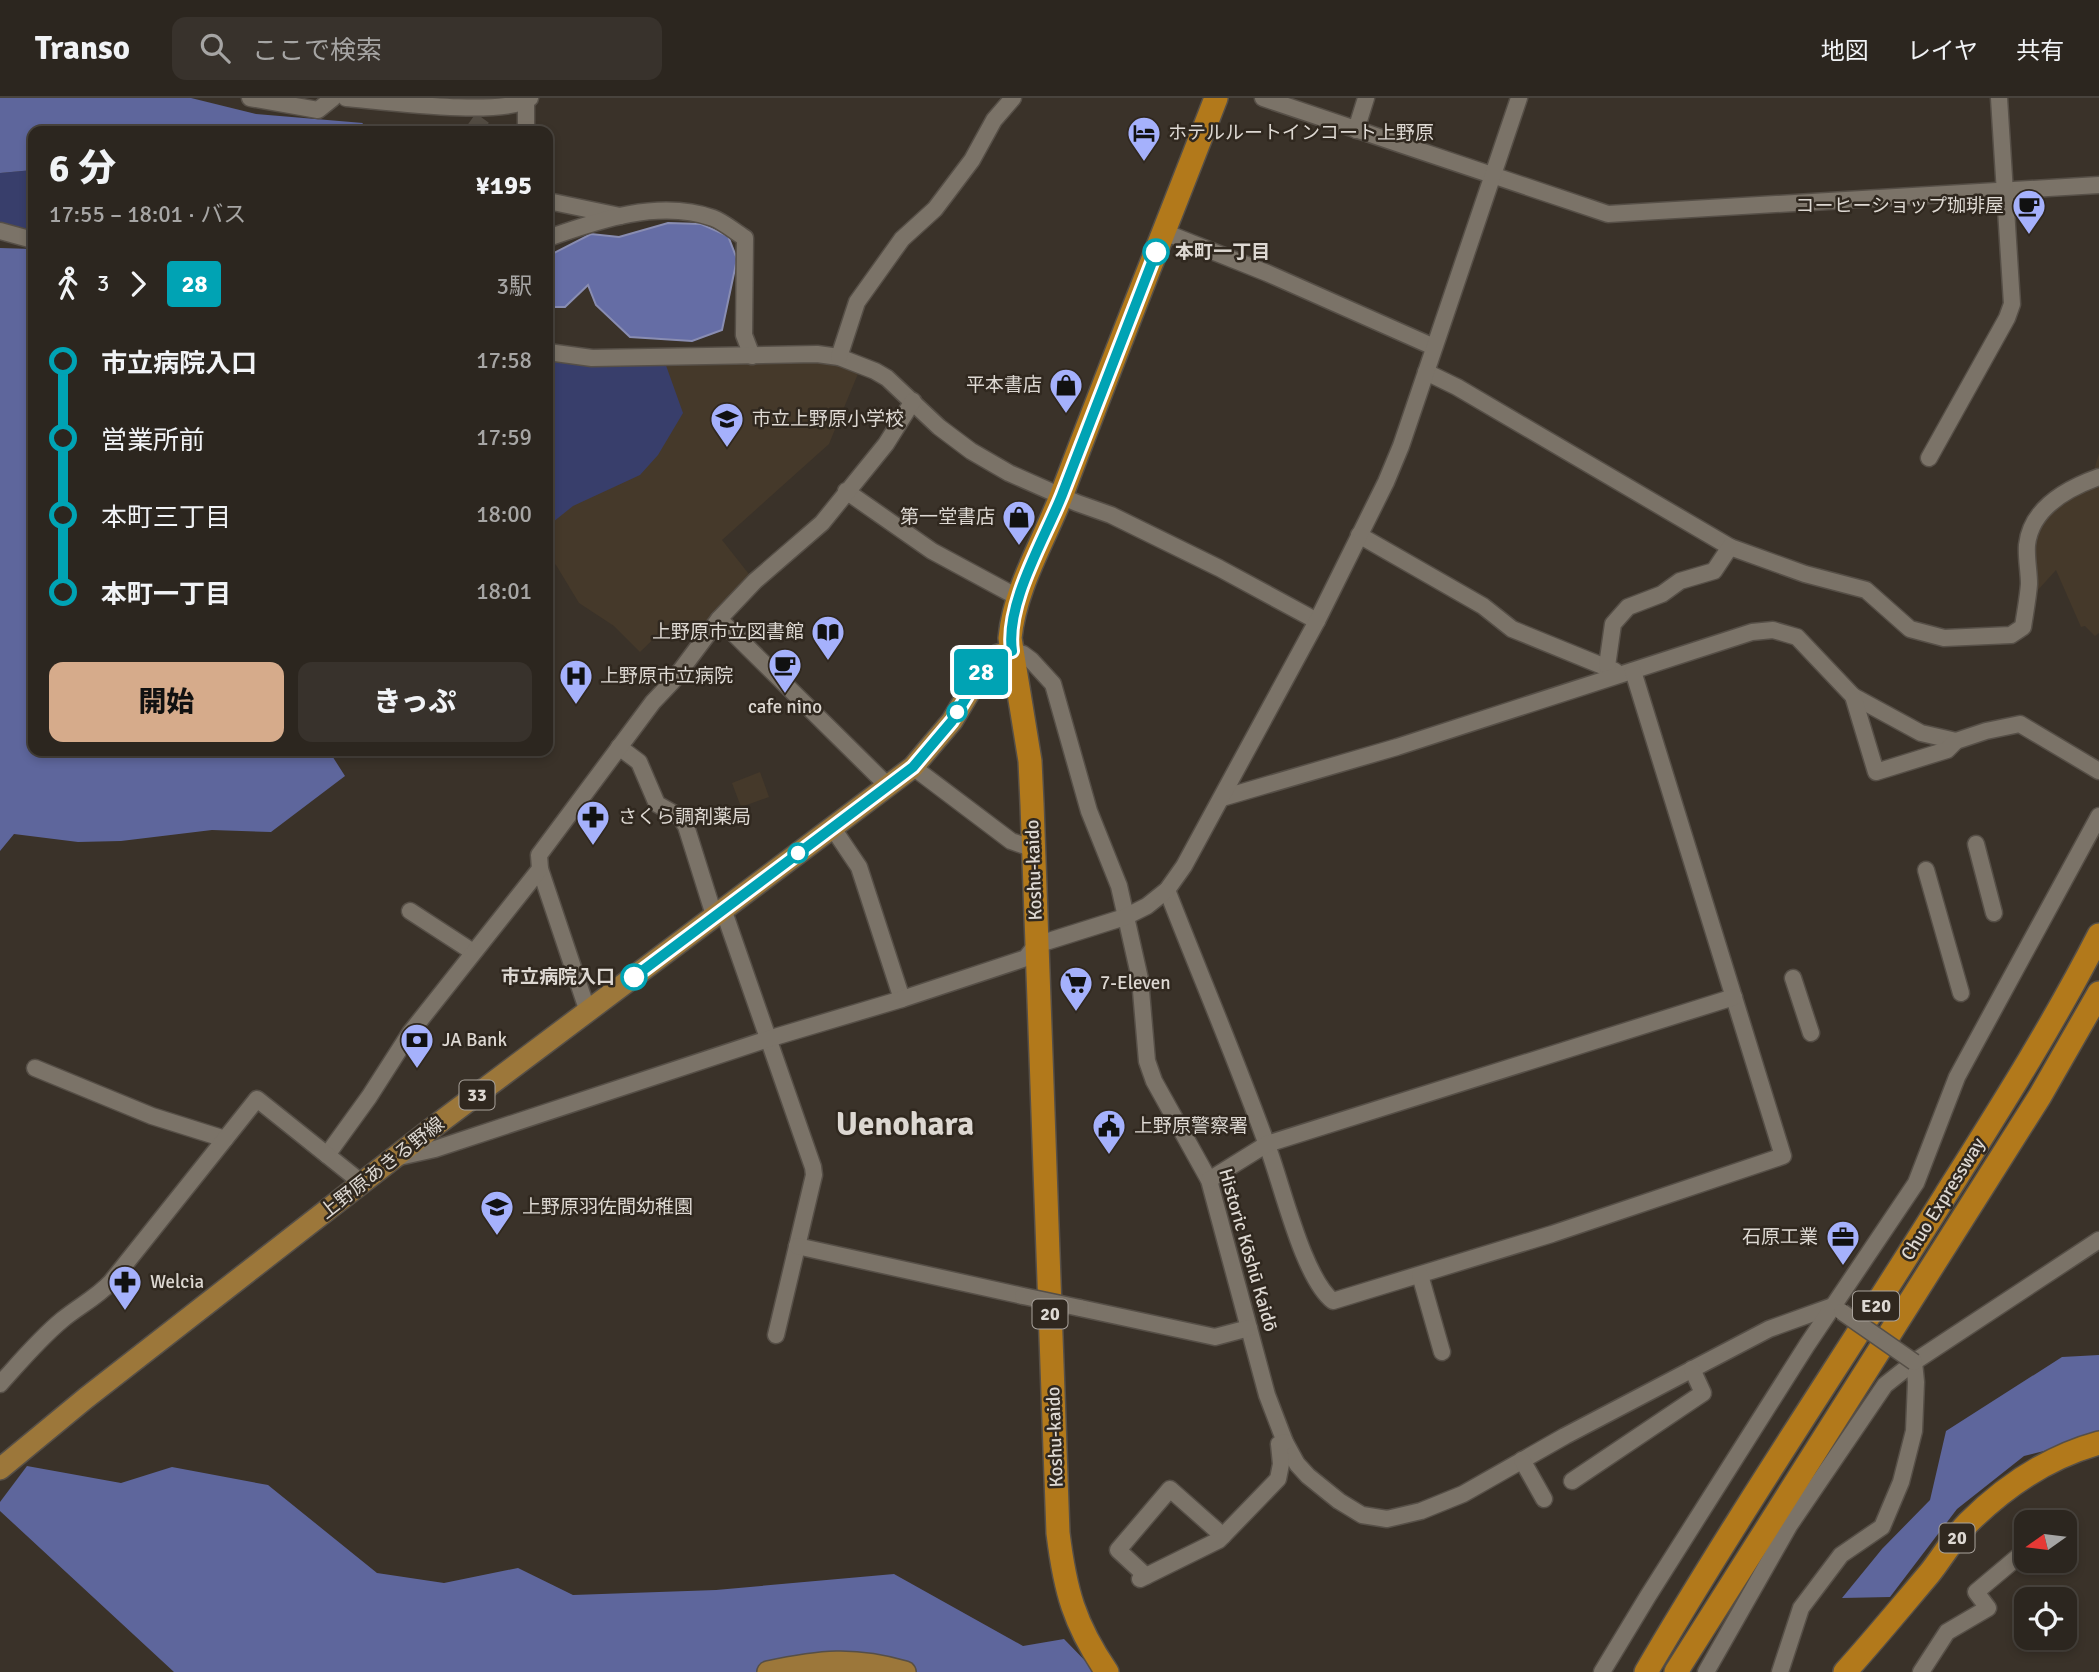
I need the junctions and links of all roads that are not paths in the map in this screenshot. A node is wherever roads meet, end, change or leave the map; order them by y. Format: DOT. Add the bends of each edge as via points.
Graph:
graph roads {
  1 [pos="250,98"];
  2 [pos="333,98"];
  3 [pos="346,98"];
  4 [pos="1013,98"];
  5 [pos="1216,98"];
  6 [pos="1263,98"];
  7 [pos="1366,98"];
  8 [pos="1519,98"];
  9 [pos="1999,98"];
  10 [pos="528,100"];
  11 [pos="526,126"];
  12 [pos="1356,130"];
  13 [pos="1492,175"];
  14 [pos="2099,185"];
  15 [pos="2005,191"];
  16 [pos="553,202"];
  17 [pos="622,216"];
  18 [pos="0,231"];
  19 [pos="1164,232"];
  20 [pos="553,237"];
  21 [pos="28,239"];
  22 [pos="1434,347"];
  23 [pos="553,353"];
  24 [pos="752,356"];
  25 [pos="839,357"];
  26 [pos="1426,372"];
  27 [pos="913,401"];
  28 [pos="1929,458"];
  29 [pos="2099,477"];
  30 [pos="846,491"];
  31 [pos="1061,496"];
  32 [pos="1359,535"];
  33 [pos="1730,547"];
  34 [pos="1018,598"];
  35 [pos="719,619"];
  36 [pos="1317,621"];
  37 [pos="1012,651"];
  38 [pos="1607,666"];
  39 [pos="1627,673"];
  40 [pos="1853,696"];
  41 [pos="1956,741"];
  42 [pos="619,747"];
  43 [pos="913,767"];
  44 [pos="2099,771"];
  45 [pos="889,787"];
  46 [pos="1228,796"];
  47 [pos="2099,816"];
  48 [pos="832,827"];
  49 [pos="2096,836"];
  50 [pos="1976,844"];
  51 [pos="1034,849"];
  52 [pos="540,869"];
  53 [pos="1926,870"];
  54 [pos="1167,890"];
  55 [pos="410,911"];
  56 [pos="718,912"];
  57 [pos="1994,913"];
  58 [pos="1126,921"];
  59 [pos="2099,935"];
  60 [pos="1036,945"];
  61 [pos="473,952"];
  62 [pos="1793,978"];
  63 [pos="1961,993"];
  64 [pos="2099,993"];
  65 [pos="1734,997"];
  66 [pos="902,999"];
  67 [pos="588,1012"];
  68 [pos="1811,1033"];
  69 [pos="768,1039"];
  70 [pos="35,1068"];
  71 [pos="225,1139"];
  72 [pos="1267,1144"];
  73 [pos="327,1155"];
  74 [pos="396,1157"];
  75 [pos="1209,1180"];
  76 [pos="362,1183"];
  77 [pos="2098,1243"];
  78 [pos="797,1246"];
  79 [pos="1420,1275"];
  80 [pos="1838,1309"];
  81 [pos="1249,1328"];
  82 [pos="776,1335"];
  83 [pos="1442,1352"];
  84 [pos="1913,1362"];
  85 [pos="1692,1370"];
  86 [pos="0,1384"];
  87 [pos="1285,1442"];
  88 [pos="2099,1443"];
  89 [pos="1522,1460"];
  90 [pos="0,1469"];
  91 [pos="1572,1481"];
  92 [pos="1544,1499"];
  93 [pos="1223,1536"];
  94 [pos="2014,1560"];
  95 [pos="768,1672"];
  96 [pos="905,1672"];
  97 [pos="1107,1672"];
  98 [pos="1602,1672"];
  99 [pos="1646,1672"];
  100 [pos="1676,1672"];
  101 [pos="1706,1672"];
  102 [pos="1780,1672"];
  103 [pos="1845,1672"];
  104 [pos="1921,1672"];
  1 -- 2 [label="street" via="318,110"];
  3 -- 10 [label="street" via="467,109"];
  4 -- 25 [label="street" via="935,209 902,239 857,302"];
  5 -- 19 [label="highway, Koshu-kaido / 20"];
  6 -- 12 [label="street"];
  7 -- 12 [label="street"];
  8 -- 13 [label="street"];
  9 -- 15 [label="street"];
  10 -- 11 [label="street"];
  12 -- 13 [label="street"];
  13 -- 15 [label="street" via="1608,214"];
  13 -- 22 [label="street"];
  14 -- 15 [label="street"];
  15 -- 28 [label="street" via="2012,304"];
  16 -- 17 [label="street"];
  17 -- 20 [label="street"];
  17 -- 24 [label="street" via="660,210 688,212 715,218 745,238 744,335"];
  18 -- 21 [label="street"];
  19 -- 22 [label="street"];
  19 -- 31 [label="highway, Koshu-kaido / 20"];
  22 -- 26 [label="street"];
  23 -- 24 [label="street" via="592,358"];
  24 -- 25 [label="street"];
  25 -- 27 [label="street" via="876,371"];
  26 -- 32 [label="street" via="1387,482"];
  26 -- 33 [label="street"];
  27 -- 30 [label="street" via="886,444"];
  27 -- 31 [label="street" via="971,451"];
  29 -- 33 [label="street" via="2057,497 2032,528 2027,544 2029,582 2023,627 2011,635 1944,638 1910,629 1866,590"];
  30 -- 34 [label="street" via="932,551"];
  30 -- 35 [label="street" via="822,523"];
  31 -- 34 [label="highway, Koshu-kaido / 20"];
  31 -- 36 [label="street" via="1111,515"];
  32 -- 36 [label="street"];
  32 -- 38 [label="street" via="1483,606 1512,629"];
  33 -- 38 [label="street" via="1714,571 1680,581 1629,607 1613,624"];
  34 -- 37 [label="highway, Koshu-kaido / 20" via="1012,618"];
  35 -- 42 [label="street"];
  35 -- 45 [label="street"];
  36 -- 46 [label="street"];
  37 -- 43 [label="main road, 上野原あきる野線 / 33" via="988,661 952,721"];
  37 -- 51 [label="highway, Koshu-kaido / 20" via="1030,761"];
  37 -- 58 [label="street, Historic Kōshū Kaidō" via="1031,660 1052,684 1089,811 1119,886"];
  38 -- 39 [label="street"];
  39 -- 40 [label="street" via="1752,632 1773,630 1797,637"];
  39 -- 46 [label="street"];
  39 -- 65 [label="street"];
  40 -- 41 [label="street" via="1921,733"];
  40 -- 41 [label="street" via="1876,772 1947,750"];
  41 -- 44 [label="street" via="2020,724"];
  42 -- 52 [label="street" via="539,855"];
  42 -- 56 [label="street" via="639,762 657,804 680,817 686,826"];
  43 -- 45 [label="main road, 上野原あきる野線 / 33"];
  43 -- 51 [label="street" via="1011,841"];
  45 -- 48 [label="main road, 上野原あきる野線 / 33"];
  46 -- 54 [label="street"];
  47 -- 49 [label="street"];
  48 -- 56 [label="main road, 上野原あきる野線 / 33"];
  48 -- 66 [label="street" via="859,867"];
  49 -- 80 [label="street" via="1957,1077 1916,1183"];
  50 -- 57 [label="street"];
  51 -- 60 [label="highway, Koshu-kaido / 20"];
  52 -- 61 [label="street"];
  52 -- 67 [label="street"];
  53 -- 63 [label="street"];
  54 -- 58 [label="street"];
  54 -- 72 [label="street"];
  55 -- 61 [label="street"];
  56 -- 67 [label="main road, 上野原あきる野線 / 33"];
  56 -- 69 [label="street"];
  58 -- 60 [label="street"];
  58 -- 75 [label="street, Historic Kōshū Kaidō" via="1140,979 1147,1061"];
  59 -- 99 [label="highway, Chuo Expressway / E20" via="2019,1079"];
  60 -- 66 [label="street" via="1027,958"];
  60 -- 97 [label="highway, Koshu-kaido / 20" via="1058,1533 1069,1599"];
  61 -- 73 [label="street" via="410,1033"];
  62 -- 68 [label="street"];
  64 -- 100 [label="highway, Chuo Expressway / E20" via="2026,1119"];
  65 -- 72 [label="street"];
  65 -- 79 [label="street" via="1783,1156"];
  66 -- 69 [label="street"];
  67 -- 74 [label="main road, 上野原あきる野線 / 33"];
  69 -- 74 [label="street" via="435,1149"];
  69 -- 78 [label="street" via="814,1174"];
  70 -- 71 [label="street" via="152,1116"];
  71 -- 73 [label="street" via="257,1100"];
  71 -- 86 [label="street" via="101,1293 40,1339"];
  72 -- 75 [label="street"];
  72 -- 79 [label="street" via="1310,1272 1322,1293 1333,1301"];
  73 -- 76 [label="street"];
  74 -- 76 [label="main road, 上野原あきる野線 / 33"];
  75 -- 81 [label="street, Historic Kōshū Kaidō"];
  76 -- 90 [label="main road, 上野原あきる野線 / 33"];
  77 -- 84 [label="street"];
  78 -- 81 [label="street, bridge" via="1215,1337"];
  78 -- 82 [label="street"];
  79 -- 83 [label="street"];
  80 -- 84 [label="street, bridge"];
  80 -- 85 [label="street, Historic Kōshū Kaidō" via="1769,1329"];
  80 -- 98 [label="street"];
  81 -- 87 [label="street, Historic Kōshū Kaidō"];
  84 -- 101 [label="street" via="1885,1385 1789,1526"];
  84 -- 102 [label="street" via="1914,1431 1901,1482 1882,1527 1841,1555 1801,1608"];
  85 -- 89 [label="street, Historic Kōshū Kaidō"];
  85 -- 91 [label="street" via="1703,1393"];
  87 -- 89 [label="street, Historic Kōshū Kaidō" via="1308,1476 1362,1515 1387,1518 1421,1511 1463,1494"];
  87 -- 93 [label="street" via="1279,1444 1278,1479"];
  88 -- 103 [label="highway, 20" via="2040,1466 1999,1496 1967,1525"];
  89 -- 92 [label="street"];
  93 -- 93 [label="street" via="1143,1577 1118,1550 1170,1489"];
  94 -- 104 [label="street" via="1976,1592 1988,1608 1947,1632"];
  95 -- 96 [label="main road" via="861,1661"];
}
